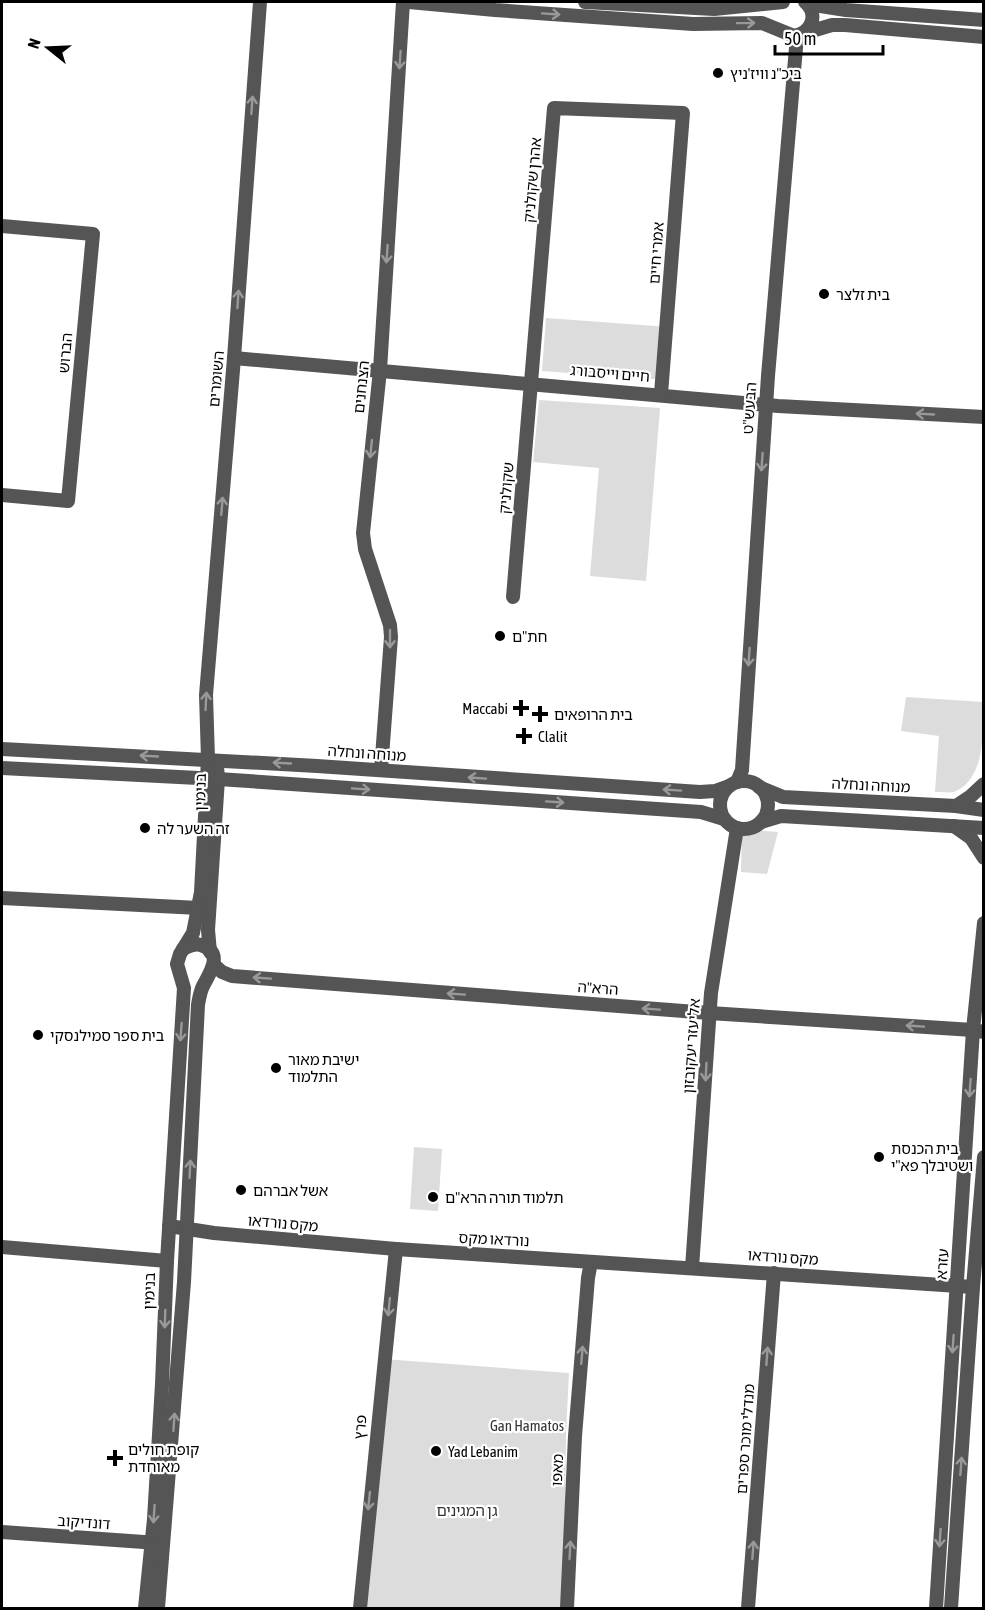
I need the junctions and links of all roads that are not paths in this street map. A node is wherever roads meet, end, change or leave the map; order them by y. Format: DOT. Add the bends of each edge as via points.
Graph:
graph roads {
  1 [pos="260,2"];
  2 [pos="403,2"];
  3 [pos="409,2"];
  4 [pos="585,2"];
  5 [pos="783,2"];
  6 [pos="806,3"];
  7 [pos="984,20"];
  8 [pos="781,31"];
  9 [pos="800,35"];
  10 [pos="980,37"];
  11 [pos="683,113"];
  12 [pos="2,226"];
  13 [pos="234,358"];
  14 [pos="380,370"];
  15 [pos="531,383"];
  16 [pos="661,394"];
  17 [pos="766,404"];
  18 [pos="984,417"];
  19 [pos="2,495"];
  20 [pos="513,597"];
  21 [pos="2,748"];
  22 [pos="208,759"];
  23 [pos="2,768"];
  24 [pos="381,770"];
  25 [pos="212,779"];
  26 [pos="733,784"];
  27 [pos="984,784"];
  28 [pos="759,787"];
  29 [pos="956,806"];
  30 [pos="984,810"];
  31 [pos="724,819"];
  32 [pos="761,822"];
  33 [pos="952,825"];
  34 [pos="737,828"];
  35 [pos="984,828"];
  36 [pos="984,858"];
  37 [pos="2,898"];
  38 [pos="199,908"];
  39 [pos="984,923"];
  40 [pos="183,949"];
  41 [pos="211,964"];
  42 [pos="181,974"];
  43 [pos="709,1013"];
  44 [pos="979,1031"];
  45 [pos="984,1157"];
  46 [pos="169,1226"];
  47 [pos="187,1228"];
  48 [pos="2,1247"];
  49 [pos="396,1249"];
  50 [pos="167,1261"];
  51 [pos="591,1262"];
  52 [pos="692,1268"];
  53 [pos="774,1273"];
  54 [pos="184,1282"];
  55 [pos="957,1285"];
  56 [pos="973,1287"];
  57 [pos="2,1532"];
  58 [pos="158,1543"];
  59 [pos="145,1608"];
  60 [pos="158,1608"];
  61 [pos="360,1608"];
  62 [pos="567,1608"];
  63 [pos="748,1608"];
  64 [pos="936,1608"];
  65 [pos="951,1608"];
  13 -- 1 [label="street, השומרים, one-way"];
  2 -- 14 [label="street, הצנחנים, one-way"];
  3 -- 8 [label="street, one-way" via="693,24 762,23"];
  4 -- 5 [label="street" via="714,9"];
  5 -- 8 [label="street" via="776,13"];
  6 -- 7 [label="street" via="846,10"];
  6 -- 9 [label="street, הבעש\"ט" via="813,20"];
  8 -- 9 [label="street"];
  9 -- 10 [label="street" via="845,25"];
  9 -- 17 [label="street, הבעש\"ט"];
  11 -- 15 [label="street, אהרן שקולניק" via="554,108"];
  11 -- 16 [label="street, אמרי חיים"];
  12 -- 19 [label="street, הברוש" via="93,234 68,501"];
  13 -- 14 [label="street, חיים וייסבורג"];
  22 -- 13 [label="street, השומרים, one-way" via="206,695"];
  14 -- 15 [label="street, חיים וייסבורג"];
  14 -- 24 [label="street, הצנחנים, one-way" via="363,533 391,637"];
  15 -- 16 [label="street, חיים וייסבורג"];
  15 -- 20 [label="street, שקולניק"];
  16 -- 17 [label="street, חיים וייסבורג"];
  18 -- 17 [label="street, חיים וייסבורג, one-way"];
  17 -- 26 [label="street, הבעש\"ט, one-way" via="742,771"];
  22 -- 21 [label="street, מנוחה ונחלה, one-way"];
  24 -- 22 [label="street, מנוחה ונחלה, one-way"];
  22 -- 25 [label="street, בנימין"];
  23 -- 25 [label="street"];
  26 -- 24 [label="street, מנוחה ונחלה, one-way" via="700,792"];
  25 -- 31 [label="street, one-way" via="701,812"];
  25 -- 38 [label="street, בנימין"];
  25 -- 41 [label="street, בנימין" via="208,930"];
  26 -- 28 [label="street" via="753,783"];
  26 -- 31 [label="street" via="721,798"];
  27 -- 29 [label="street"];
  28 -- 29 [label="street, מנוחה ונחלה" via="783,797"];
  28 -- 32 [label="street" via="768,800"];
  29 -- 30 [label="street, מנוחה ונחלה"];
  31 -- 34 [label="street"];
  32 -- 33 [label="street" via="782,816"];
  32 -- 34 [label="street" via="750,829"];
  33 -- 35 [label="street"];
  33 -- 36 [label="street" via="971,838"];
  34 -- 43 [label="street, אליעזר יעקובזון"];
  37 -- 38 [label="street"];
  38 -- 40 [label="street, בנימין" via="193,933"];
  39 -- 44 [label="street, עזרא"];
  40 -- 41 [label="street" via="200,945"];
  40 -- 42 [label="street" via="177,959"];
  41 -- 42 [label="street" via="203,980 191,981"];
  43 -- 41 [label="street, הרא\"ה, one-way" via="232,976"];
  47 -- 41 [label="street, בנימין, one-way" via="198,1005"];
  42 -- 46 [label="street, בנימין, one-way" via="184,988"];
  44 -- 43 [label="street, הרא\"ה, one-way"];
  43 -- 52 [label="street, אליעזר יעקובזון, one-way"];
  44 -- 55 [label="street, עזרא, one-way"];
  45 -- 56 [label="street"];
  46 -- 47 [label="street, מקס נורדאו"];
  46 -- 50 [label="street, בנימין"];
  47 -- 49 [label="street, מקס נורדאו"];
  47 -- 54 [label="street, בנימין"];
  48 -- 50 [label="street"];
  49 -- 51 [label="street, נורדאו מקס"];
  49 -- 61 [label="street, פרץ, one-way"];
  50 -- 54 [label="street"];
  50 -- 58 [label="street, בנימין, one-way"];
  51 -- 52 [label="street, מקס נורדאו"];
  62 -- 51 [label="street, מאפו, one-way" via="575,1436"];
  52 -- 53 [label="street, מקס נורדאו"];
  53 -- 55 [label="street, מקס נורדאו"];
  63 -- 53 [label="street, מנדלי מוכר ספרים, one-way"];
  58 -- 54 [label="street, בנימין, one-way"];
  55 -- 56 [label="street, מקס נורדאו"];
  55 -- 64 [label="street, עזרא, one-way"];
  65 -- 56 [label="street, one-way"];
  57 -- 58 [label="street, דונדיקוב"];
  58 -- 59 [label="street, בנימין"];
  58 -- 60 [label="street, בנימין"];
}
